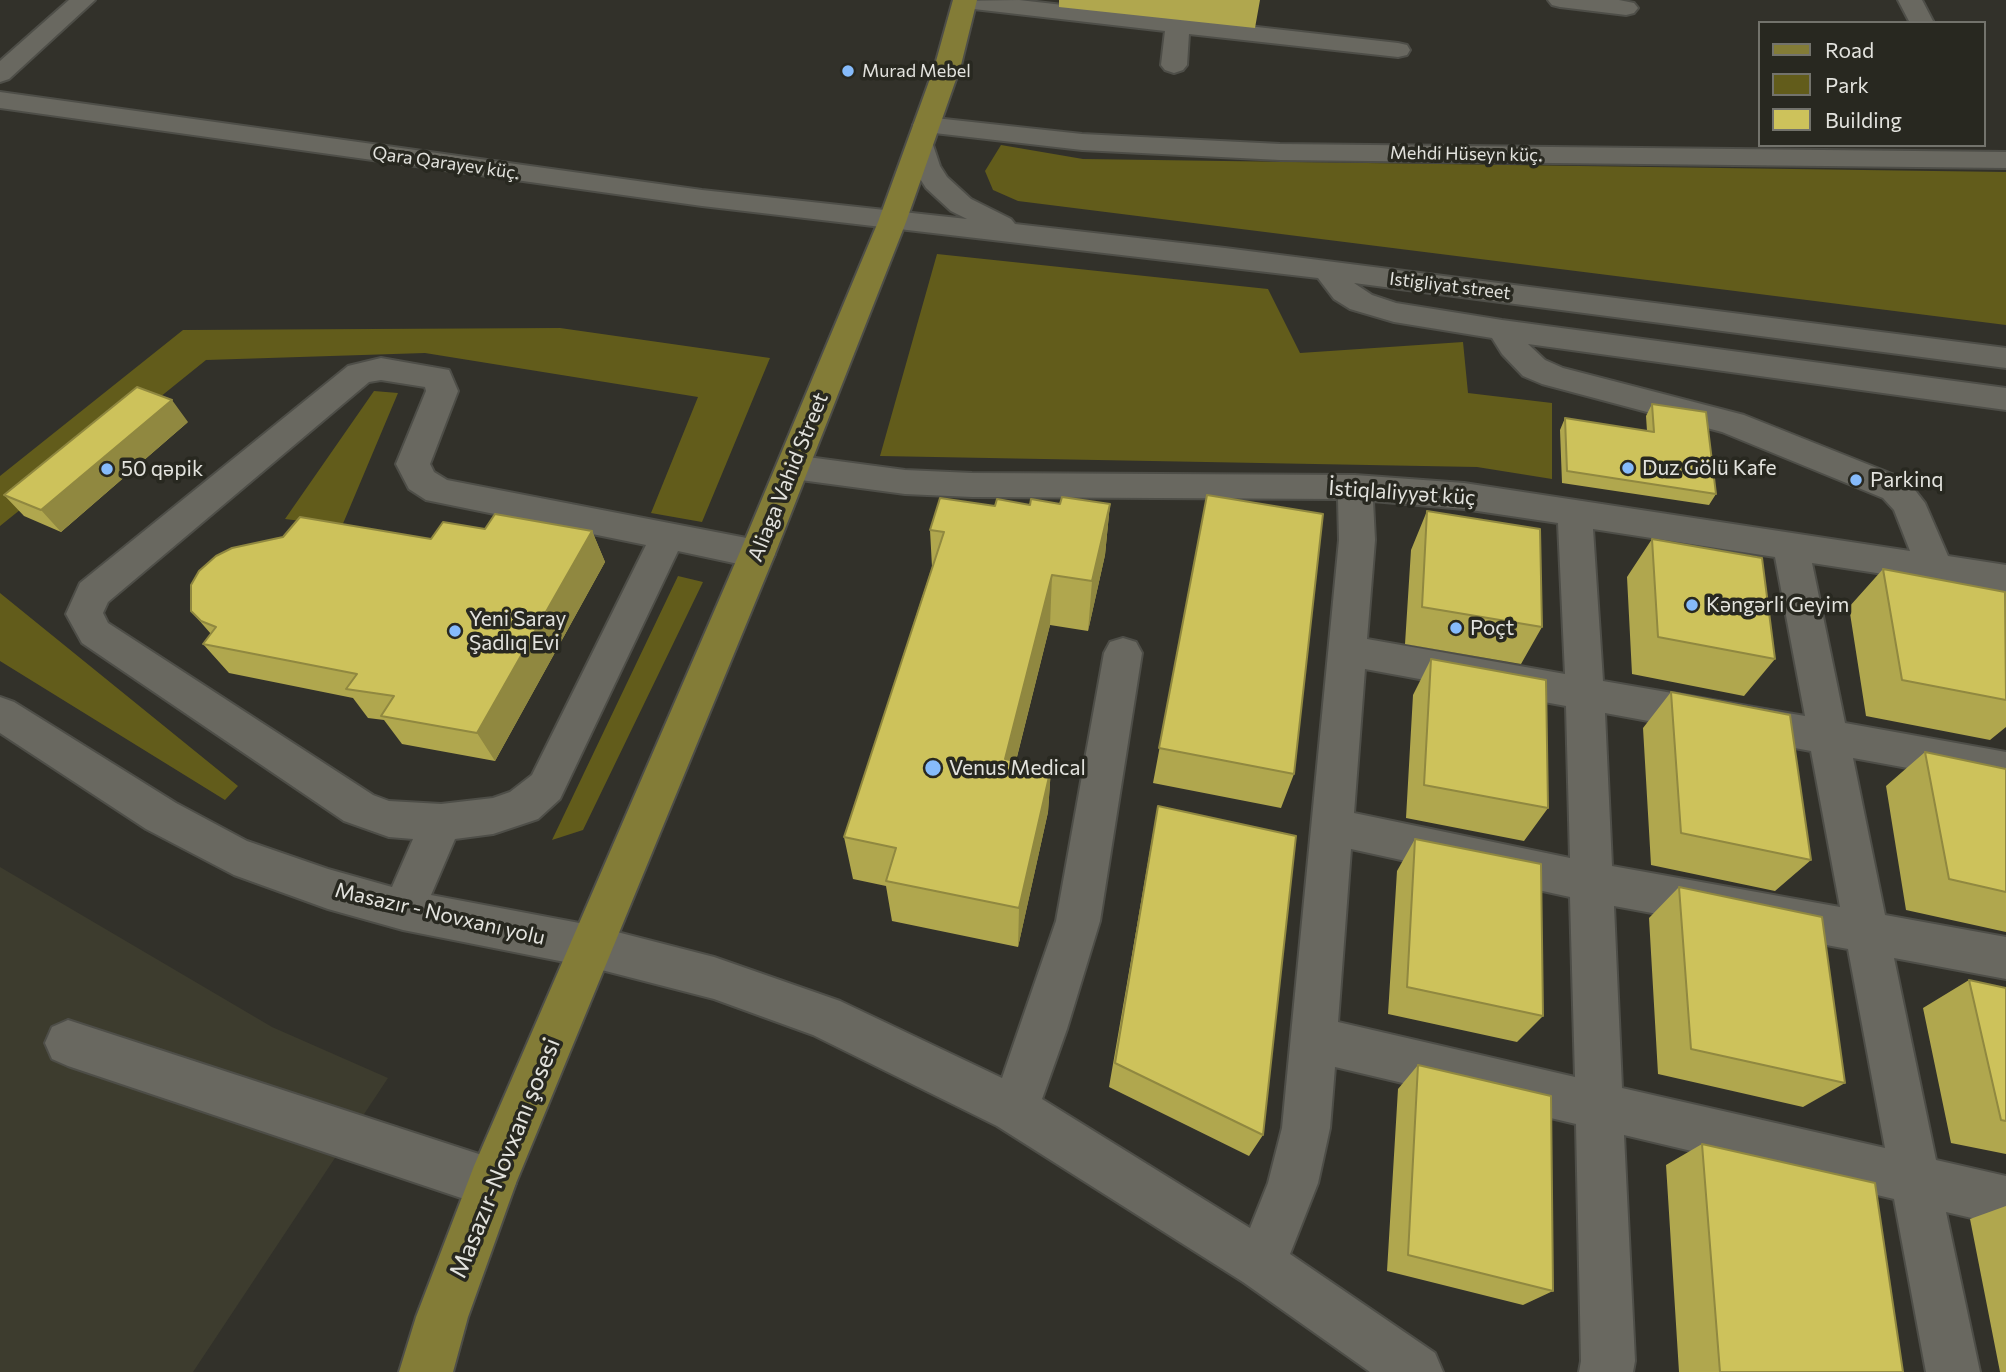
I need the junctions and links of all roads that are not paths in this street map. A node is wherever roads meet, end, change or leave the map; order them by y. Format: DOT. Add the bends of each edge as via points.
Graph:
graph roads {
  1 [pos="83,0"];
  2 [pos="965,0"];
  3 [pos="1560,0"];
  4 [pos="1910,0"];
  5 [pos="1626,8"];
  6 [pos="1921,21"];
  7 [pos="1178,24"];
  8 [pos="1398,50"];
  9 [pos="1174,65"];
  10 [pos="0,74"];
  11 [pos="0,100"];
  12 [pos="923,135"];
  13 [pos="1994,154"];
  14 [pos="892,222"];
  15 [pos="1022,234"];
  16 [pos="1328,271"];
  17 [pos="1502,330"];
  18 [pos="2006,358"];
  19 [pos="2006,399"];
  20 [pos="793,467"];
  21 [pos="1355,487"];
  22 [pos="1575,513"];
  23 [pos="668,536"];
  24 [pos="1791,547"];
  25 [pos="757,554"];
  26 [pos="1935,568"];
  27 [pos="2003,588"];
  28 [pos="1347,651"];
  29 [pos="1123,653"];
  30 [pos="1585,694"];
  31 [pos="0,713"];
  32 [pos="1828,737"];
  33 [pos="2006,769"];
  34 [pos="441,822"];
  35 [pos="1332,827"];
  36 [pos="1591,882"];
  37 [pos="403,910"];
  38 [pos="1867,934"];
  39 [pos="590,946"];
  40 [pos="2006,958"];
  41 [pos="1314,1039"];
  42 [pos="68,1043"];
  43 [pos="1600,1107"];
  44 [pos="1014,1109"];
  45 [pos="1915,1180"];
  46 [pos="491,1183"];
  47 [pos="2006,1200"];
  48 [pos="1261,1264"];
  49 [pos="426,1372"];
  50 [pos="1416,1372"];
  51 [pos="1606,1372"];
  52 [pos="1953,1372"];
  1 -- 10 [label="street"];
  2 -- 7 [label="street"];
  2 -- 12 [label="main road, Aliaga Vahid Street"];
  3 -- 5 [label="street"];
  4 -- 6 [label="street"];
  7 -- 8 [label="street"];
  7 -- 9 [label="street"];
  11 -- 14 [label="street, Qara Qarayev küç."];
  12 -- 13 [label="street, Mehdi Hüseyn küç." via="1267,152"];
  12 -- 14 [label="main road, Aliaga Vahid Street"];
  12 -- 15 [label="street" via="926,166 936,181 961,205"];
  14 -- 15 [label="street, Istigliyat street"];
  14 -- 20 [label="main road, Aliaga Vahid Street"];
  15 -- 16 [label="street, Istigliyat street"];
  16 -- 17 [label="street" via="1345,292 1361,302"];
  16 -- 18 [label="street, Istigliyat street"];
  17 -- 19 [label="street"];
  17 -- 26 [label="street" via="1534,368 1553,376 1732,422 1895,489 1908,503"];
  20 -- 21 [label="street, İstiqlaliyyət küç" via="905,482 972,485"];
  20 -- 25 [label="main road, Aliaga Vahid Street"];
  21 -- 22 [label="street, İstiqlaliyyət küç" via="1464,496"];
  21 -- 28 [label="street" via="1357,540"];
  22 -- 24 [label="street, İstiqlaliyyət küç"];
  22 -- 30 [label="street"];
  23 -- 25 [label="street"];
  23 -- 34 [label="street" via="546,787 523,806 493,816"];
  23 -- 34 [label="street" via="438,491 421,480 413,464 442,391 438,379 381,369 359,373 93,593 84,614 95,633 359,808 389,819"];
  24 -- 26 [label="street, İstiqlaliyyət küç"];
  24 -- 32 [label="street"];
  25 -- 39 [label="main road, Aliaga Vahid Street"];
  26 -- 27 [label="street, İstiqlaliyyət küç"];
  28 -- 30 [label="street"];
  28 -- 35 [label="street"];
  29 -- 44 [label="street" via="1078,920"];
  30 -- 32 [label="street"];
  30 -- 36 [label="street"];
  31 -- 37 [label="street, Masazır - Novxanı yolu" via="161,816 234,856"];
  32 -- 33 [label="street"];
  32 -- 38 [label="street"];
  34 -- 37 [label="street"];
  35 -- 36 [label="street"];
  35 -- 41 [label="street"];
  36 -- 38 [label="street"];
  36 -- 43 [label="street"];
  37 -- 39 [label="street, Masazır - Novxanı yolu"];
  38 -- 40 [label="street"];
  38 -- 45 [label="street"];
  39 -- 44 [label="street, Masazır - Novxanı yolu" via="714,978 824,1017"];
  39 -- 46 [label="main road, Masazır-Novxanı şosesi"];
  41 -- 43 [label="street"];
  41 -- 48 [label="street" via="1306,1128 1293,1183"];
  42 -- 46 [label="street"];
  43 -- 45 [label="street"];
  43 -- 51 [label="street"];
  44 -- 48 [label="street, Masazır - Novxanı yolu"];
  45 -- 47 [label="street"];
  45 -- 52 [label="street"];
  46 -- 49 [label="main road, Masazır-Novxanı şosesi"];
  48 -- 50 [label="street, Masazır - Novxanı yolu"];
}
